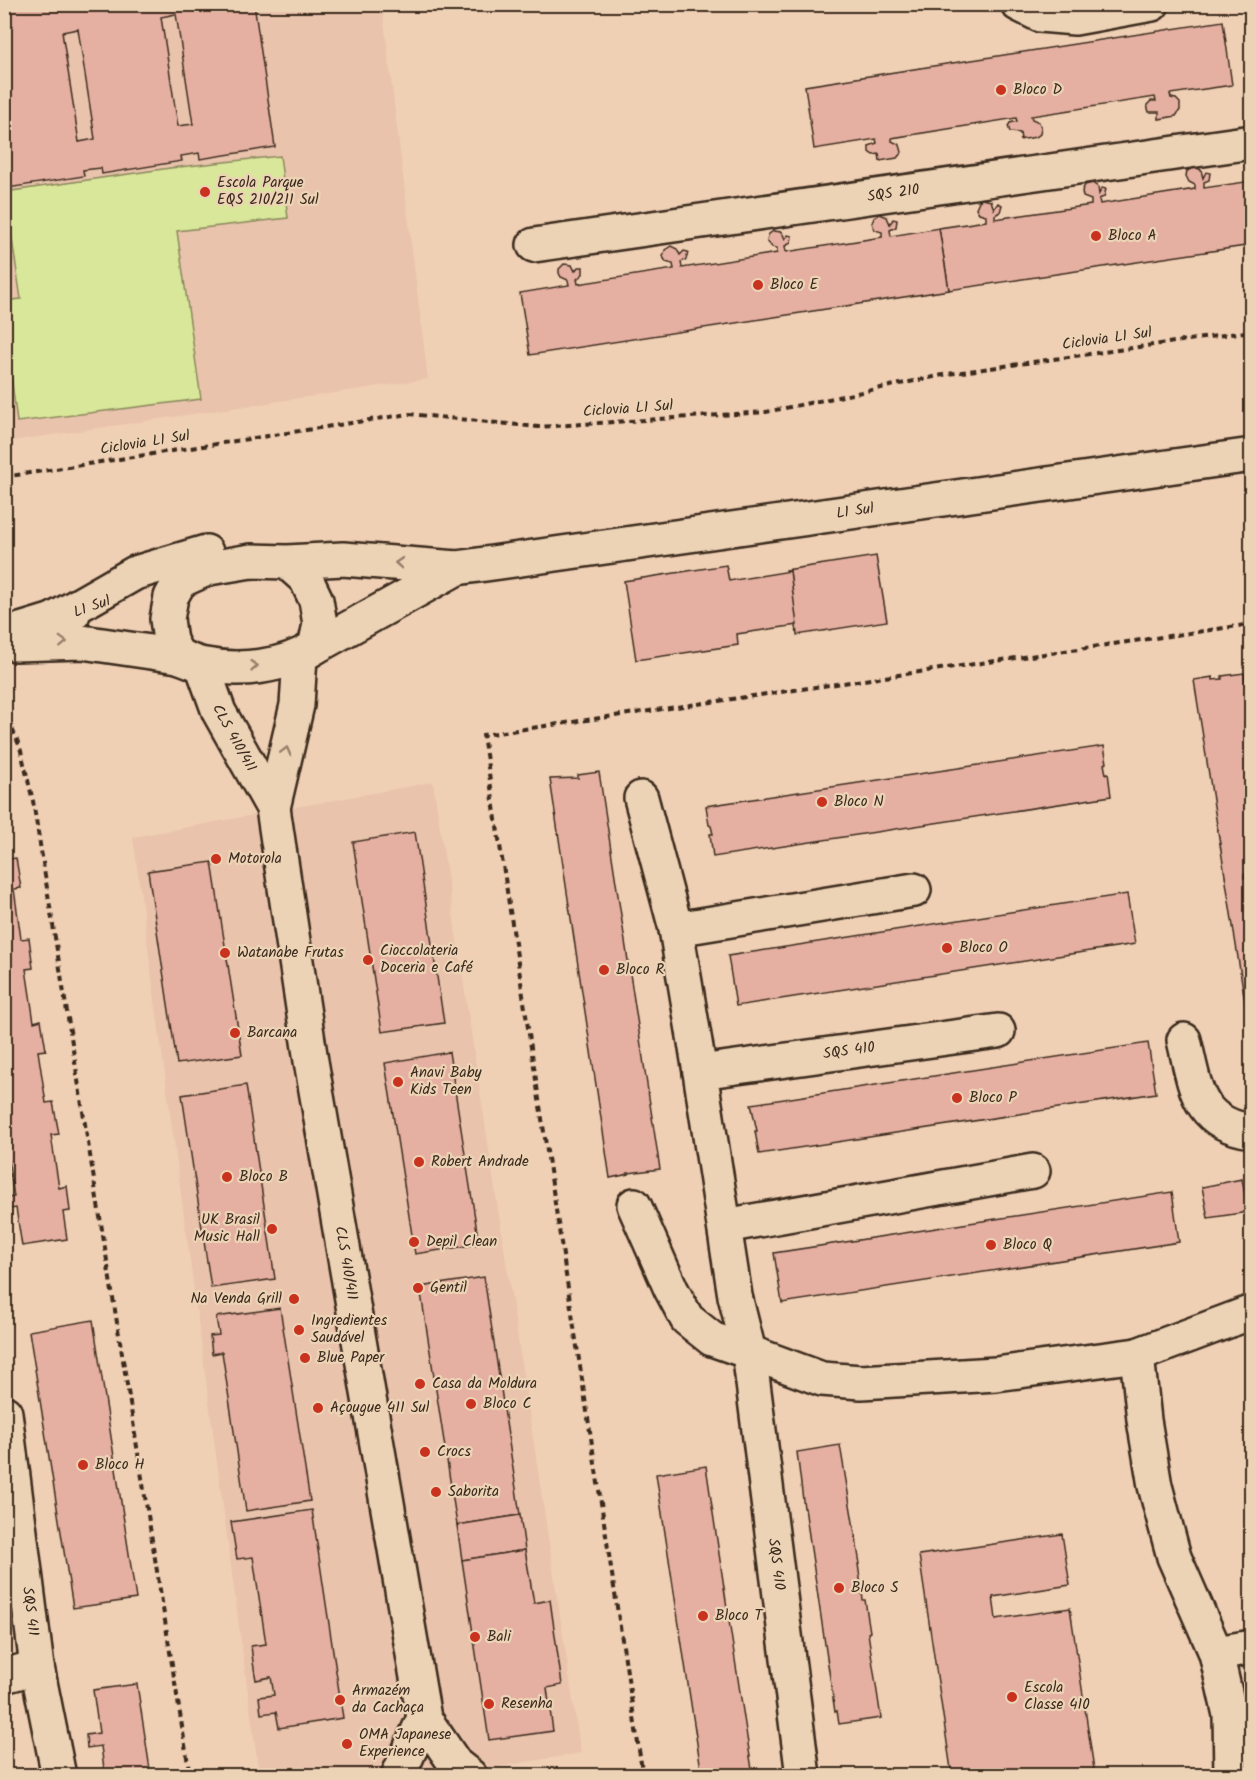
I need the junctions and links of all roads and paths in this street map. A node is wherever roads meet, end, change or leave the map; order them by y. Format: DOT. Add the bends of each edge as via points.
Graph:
graph roads {
  1 [pos="1018,4"];
  2 [pos="1152,4"];
  3 [pos="1251,142"];
  4 [pos="534,245"];
  5 [pos="1251,331"];
  6 [pos="1251,455"];
  7 [pos="4,477"];
  8 [pos="343,559"];
  9 [pos="287,562"];
  10 [pos="457,568"];
  11 [pos="180,581"];
  12 [pos="51,621"];
  13 [pos="4,635"];
  14 [pos="4,645"];
  15 [pos="308,652"];
  16 [pos="190,660"];
  17 [pos="4,710"];
  18 [pos="641,798"];
  19 [pos="273,808"];
  20 [pos="914,890"];
  21 [pos="676,929"];
  22 [pos="998,1031"];
  23 [pos="1184,1040"];
  24 [pos="700,1072"];
  25 [pos="1251,1131"];
  26 [pos="1033,1171"];
  27 [pos="634,1205"];
  28 [pos="725,1226"];
  29 [pos="1251,1312"];
  30 [pos="749,1352"];
  31 [pos="1137,1355"];
  32 [pos="5,1413"];
  33 [pos="1251,1647"];
  34 [pos="1216,1653"];
  35 [pos="37,1667"];
  36 [pos="4,1676"];
  37 [pos="424,1718"];
  38 [pos="58,1776"];
  39 [pos="190,1776"];
  40 [pos="398,1776"];
  41 [pos="470,1776"];
  42 [pos="803,1776"];
  43 [pos="1231,1776"];
  1 -- 2 [label="street" via="1040,15 1075,18"];
  3 -- 4 [label="street, SQS 210"];
  5 -- 7 [label="path, Ciclovia L1 Sul" via="948,374 766,412 538,427 409,414"];
  6 -- 10 [label="street, L1 Sul"];
  8 -- 9 [label="street, L1 Sul"];
  10 -- 8 [label="street, L1 Sul, one-way"];
  8 -- 12 [label="street" via="308,541 229,545 135,573"];
  9 -- 11 [label="street" via="251,561 209,568"];
  9 -- 15 [label="street" via="306,579 316,600 320,624"];
  10 -- 15 [label="street, L1 Sul"];
  11 -- 12 [label="street, L1 Sul" via="137,591"];
  11 -- 16 [label="street" via="171,597 167,619 170,641"];
  12 -- 13 [label="street, L1 Sul"];
  14 -- 16 [label="street, L1 Sul, one-way" via="82,642"];
  16 -- 15 [label="street, one-way" via="226,668 261,666"];
  19 -- 15 [label="street, CLS 410/411, one-way"];
  16 -- 19 [label="street, CLS 410/411"];
  17 -- 39 [label="path" via="20,747 33,801"];
  18 -- 21 [label="street, SQS 410"];
  19 -- 37 [label="street, CLS 410/411" via="311,1061"];
  20 -- 21 [label="street"];
  21 -- 24 [label="street, SQS 410"];
  22 -- 24 [label="street, SQS 410"];
  23 -- 25 [label="street" via="1198,1097 1209,1113 1227,1126"];
  24 -- 28 [label="street, SQS 410"];
  26 -- 28 [label="street"];
  27 -- 30 [label="street" via="687,1319 712,1339"];
  28 -- 30 [label="street, SQS 410" via="735,1296"];
  29 -- 31 [label="street"];
  30 -- 31 [label="street" via="822,1379 861,1382 996,1374"];
  30 -- 42 [label="street, SQS 410"];
  31 -- 34 [label="street" via="1144,1420 1174,1557"];
  32 -- 35 [label="street, SQS 411"];
  33 -- 34 [label="street"];
  34 -- 43 [label="street" via="1230,1715"];
  35 -- 36 [label="street"];
  35 -- 38 [label="street, SQS 411"];
  37 -- 40 [label="street"];
  37 -- 41 [label="street" via="456,1765"];
}
